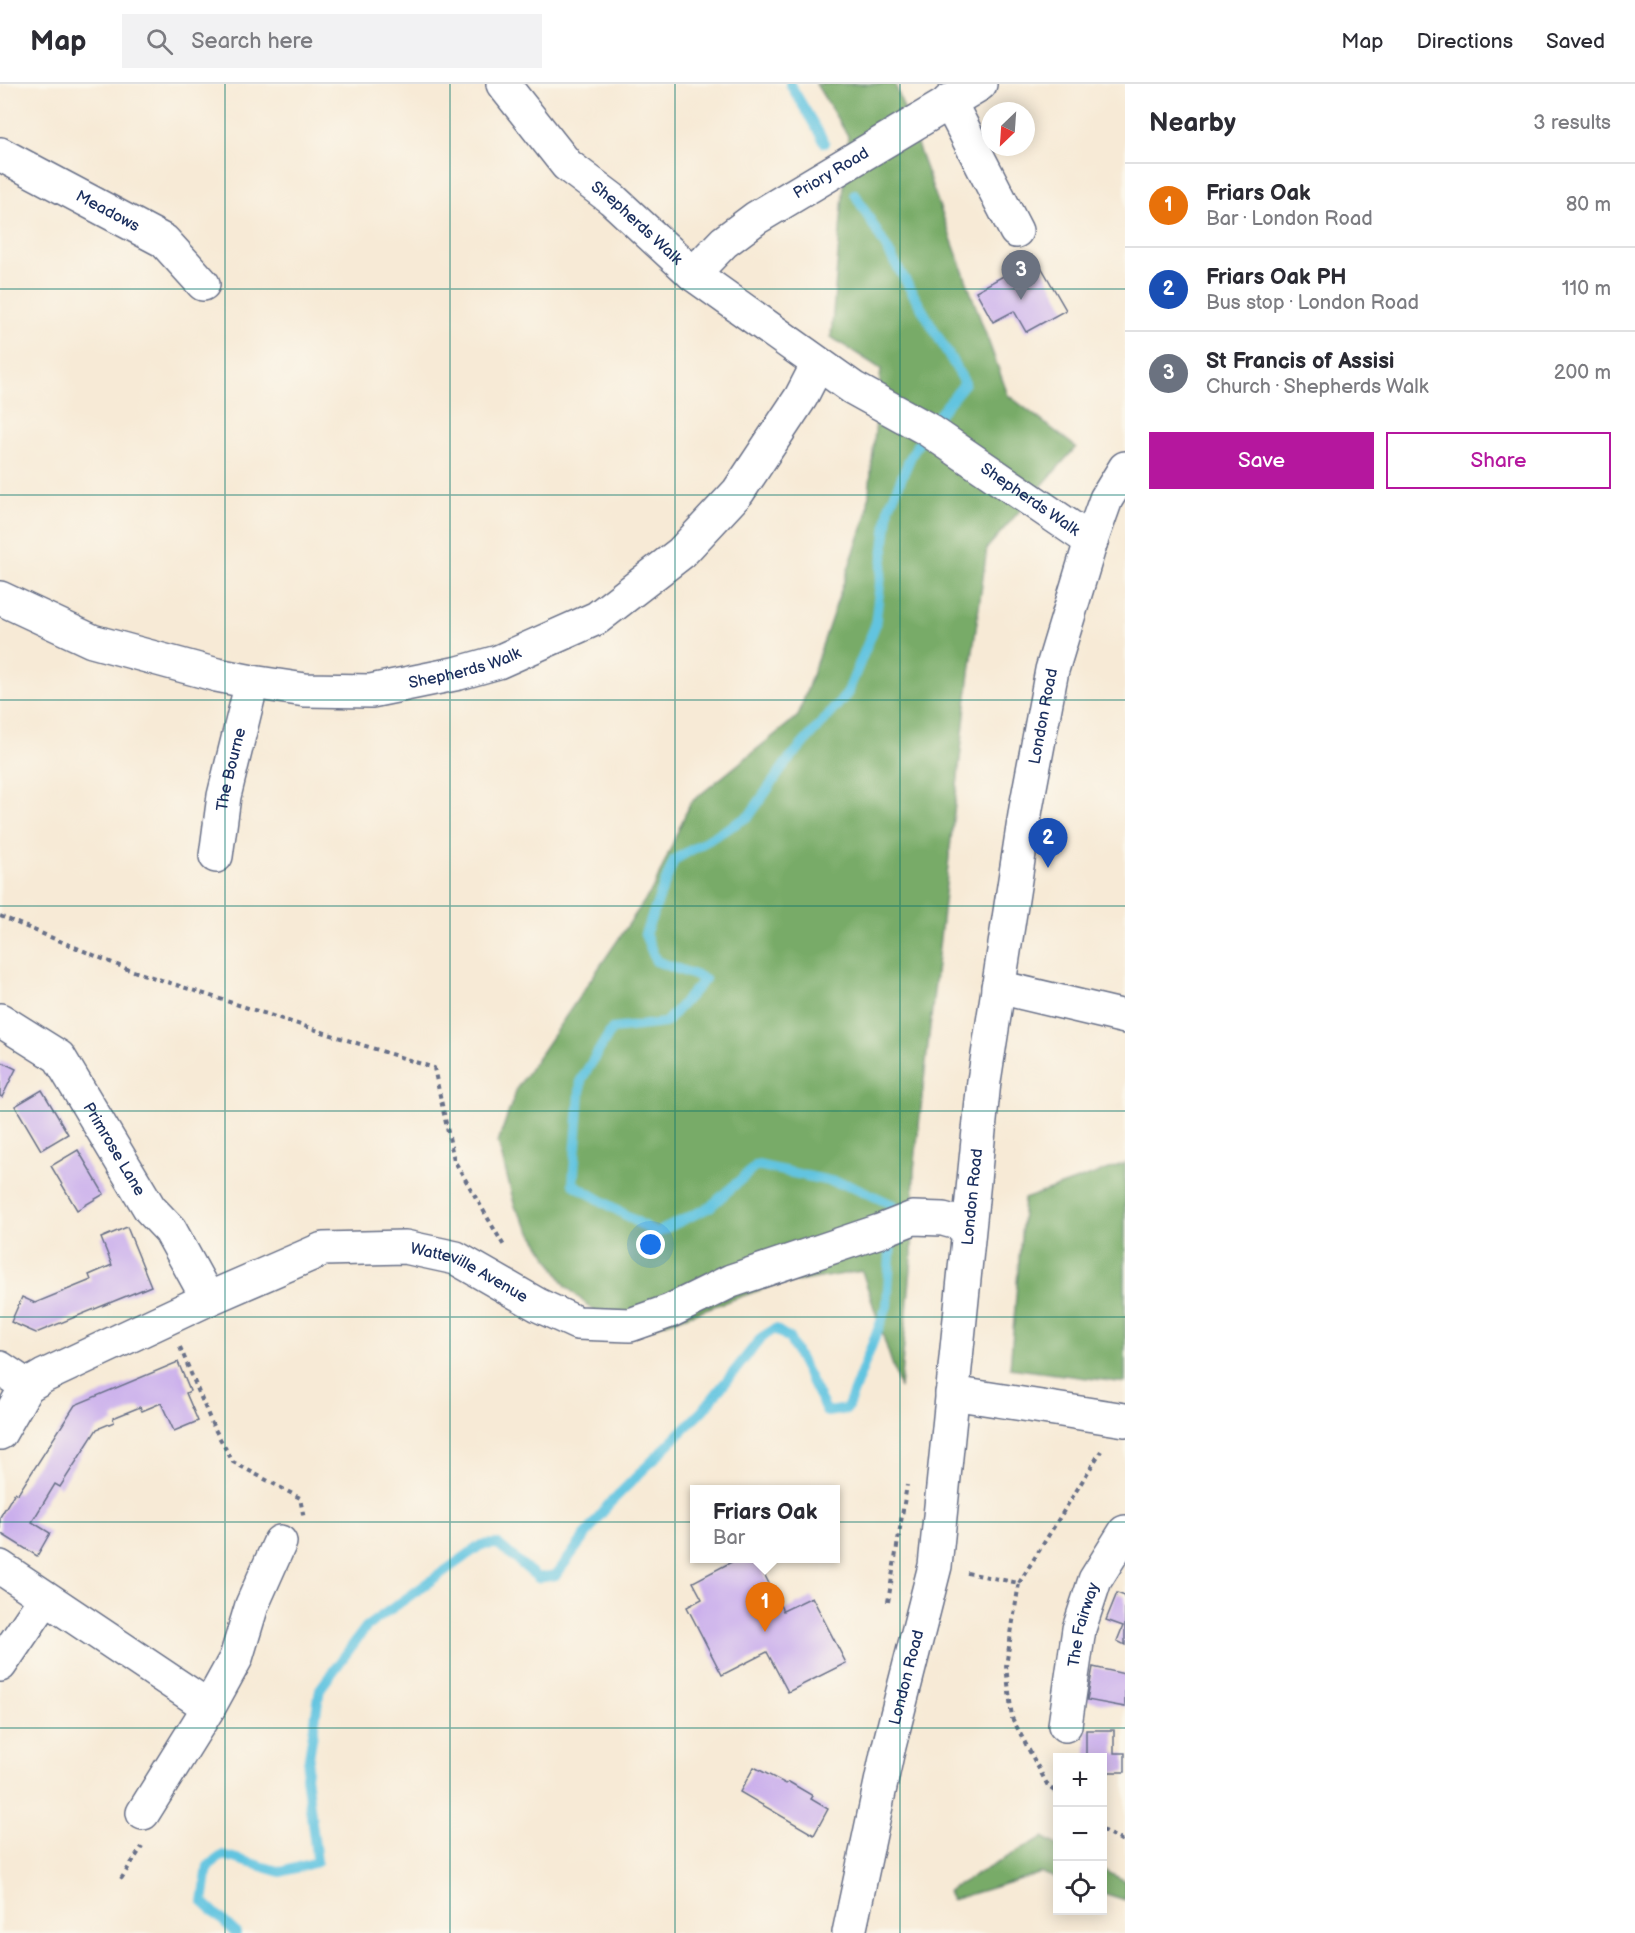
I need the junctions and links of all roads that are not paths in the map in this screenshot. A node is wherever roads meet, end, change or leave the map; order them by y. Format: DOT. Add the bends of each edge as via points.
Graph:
graph roads {
  1 [pos="503,84"];
  2 [pos="980,84"];
  3 [pos="950,101"];
  4 [pos="0,154"];
  5 [pos="1016,231"];
  6 [pos="693,274"];
  7 [pos="203,284"];
  8 [pos="818,364"];
  9 [pos="1125,468"];
  10 [pos="1091,541"];
  11 [pos="0,598"];
  12 [pos="252,682"];
  13 [pos="216,856"];
  14 [pos="998,987"];
  15 [pos="1125,1017"];
  16 [pos="0,1020"];
  17 [pos="968,1226"];
  18 [pos="208,1299"];
  19 [pos="0,1368"];
  20 [pos="27,1386"];
  21 [pos="952,1393"];
  22 [pos="1123,1419"];
  23 [pos="0,1433"];
  24 [pos="1125,1532"];
  25 [pos="280,1542"];
  26 [pos="0,1567"];
  27 [pos="45,1599"];
  28 [pos="0,1665"];
  29 [pos="209,1707"];
  30 [pos="1065,1725"];
  31 [pos="142,1813"];
  32 [pos="849,1933"];
  1 -- 6 [label="street, Shepherds Walk" via="567,165 612,199"];
  2 -- 3 [label="street, Priory Road"];
  3 -- 5 [label="street"];
  3 -- 6 [label="street, Priory Road" via="756,218 724,242"];
  4 -- 7 [label="street, Meadows" via="164,241"];
  6 -- 8 [label="street, Shepherds Walk"];
  8 -- 10 [label="street, Shepherds Walk" via="927,429"];
  8 -- 12 [label="street, Shepherds Walk" via="801,397 738,492 681,553 597,618 498,662 371,691 305,690"];
  9 -- 10 [label="street, London Road"];
  10 -- 14 [label="street, London Road" via="1052,670"];
  11 -- 12 [label="street, Shepherds Walk" via="92,641"];
  12 -- 13 [label="street, The Bourne" via="224,796"];
  14 -- 15 [label="street"];
  14 -- 17 [label="street, London Road"];
  16 -- 18 [label="street, Primrose Lane" via="59,1057 150,1209 170,1230"];
  17 -- 18 [label="street, Watteville Avenue" via="943,1219 912,1218 731,1281 670,1311 630,1325 577,1323 456,1258 405,1247 323,1249"];
  17 -- 21 [label="street, London Road"];
  18 -- 20 [label="street, Watteville Avenue"];
  19 -- 20 [label="street"];
  20 -- 23 [label="street"];
  21 -- 22 [label="street"];
  21 -- 32 [label="street, London Road" via="935,1566 886,1754"];
  24 -- 30 [label="street, The Fairway" via="1095,1580 1078,1629"];
  25 -- 29 [label="street" via="252,1605 236,1658"];
  26 -- 27 [label="street"];
  27 -- 28 [label="street"];
  27 -- 29 [label="street"];
  29 -- 31 [label="street"];
}
